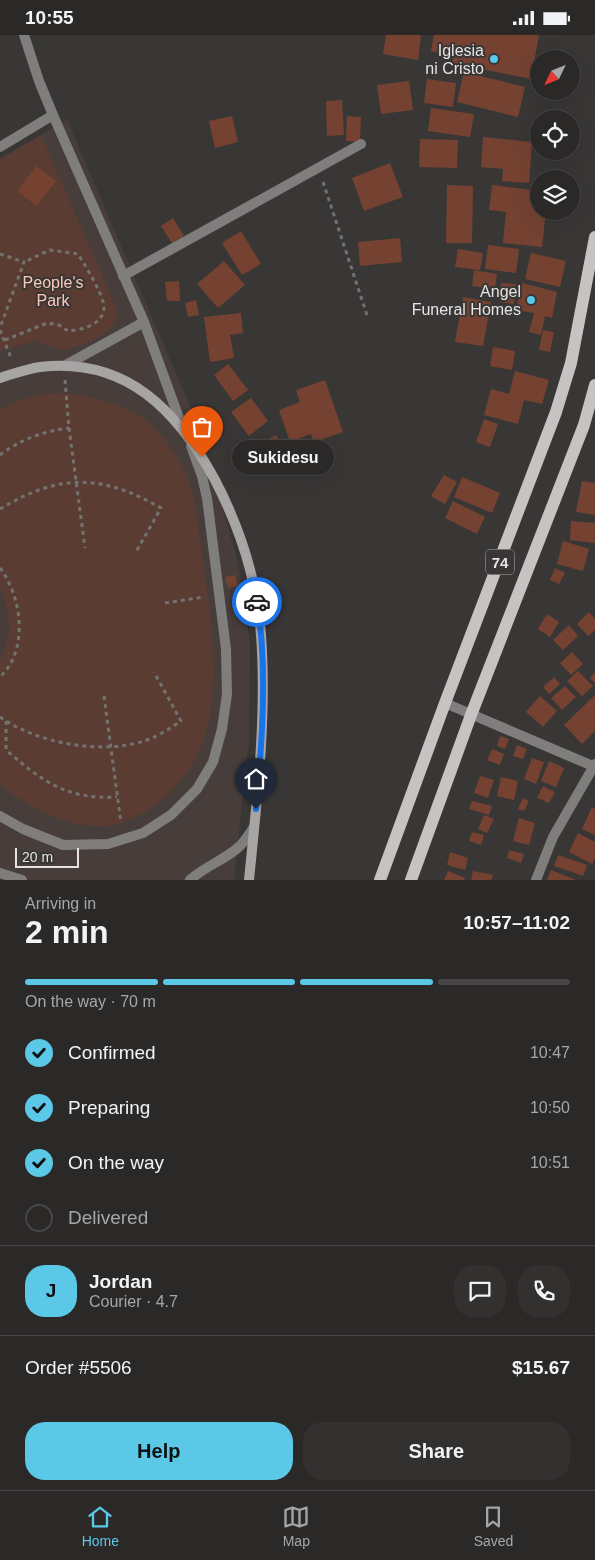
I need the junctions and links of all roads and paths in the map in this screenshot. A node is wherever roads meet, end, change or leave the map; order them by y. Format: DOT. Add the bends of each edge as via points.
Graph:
graph roads {
  1 [pos="24,35"];
  2 [pos="53,115"];
  3 [pos="361,144"];
  4 [pos="0,147"];
  5 [pos="319,167"];
  6 [pos="595,237"];
  7 [pos="0,254"];
  8 [pos="24,262"];
  9 [pos="123,275"];
  10 [pos="368,318"];
  11 [pos="144,322"];
  12 [pos="0,329"];
  13 [pos="5,341"];
  14 [pos="64,366"];
  15 [pos="17,373"];
  16 [pos="0,378"];
  17 [pos="595,385"];
  18 [pos="69,429"];
  19 [pos="184,429"];
  20 [pos="0,455"];
  21 [pos="76,481"];
  22 [pos="0,509"];
  23 [pos="84,548"];
  24 [pos="136,552"];
  25 [pos="0,568"];
  26 [pos="220,594"];
  27 [pos="165,603"];
  28 [pos="154,672"];
  29 [pos="0,677"];
  30 [pos="104,696"];
  31 [pos="445,703"];
  32 [pos="471,715"];
  33 [pos="0,717"];
  34 [pos="6,721"];
  35 [pos="110,746"];
  36 [pos="594,765"];
  37 [pos="117,797"];
  38 [pos="0,816"];
  39 [pos="254,827"];
  40 [pos="123,839"];
  41 [pos="0,873"];
  42 [pos="22,880"];
  43 [pos="190,880"];
  44 [pos="249,880"];
  45 [pos="380,880"];
  46 [pos="411,880"];
  47 [pos="536,880"];
  1 -- 2 [label="street"];
  2 -- 4 [label="street"];
  2 -- 9 [label="street"];
  3 -- 5 [label="street"];
  5 -- 9 [label="street"];
  5 -- 10 [label="path"];
  6 -- 31 [label="main road, 74" via="571,363 556,412"];
  7 -- 8 [label="path"];
  8 -- 12 [label="path"];
  8 -- 13 [label="path" via="50,250 78,254 104,307 101,318 78,331 47,323"];
  9 -- 11 [label="street"];
  11 -- 14 [label="street"];
  11 -- 19 [label="street"];
  12 -- 13 [label="path"];
  13 -- 15 [label="path"];
  14 -- 15 [label="street" via="38,367"];
  14 -- 18 [label="path"];
  14 -- 19 [label="street" via="91,370 131,384 165,408"];
  15 -- 16 [label="street"];
  17 -- 32 [label="main road, 74" via="584,425"];
  18 -- 20 [label="path" via="24,440"];
  18 -- 21 [label="path"];
  19 -- 26 [label="street" via="207,498"];
  19 -- 39 [label="street" via="228,508 253,583 261,635 262,696"];
  21 -- 22 [label="path" via="40,489"];
  21 -- 23 [label="path"];
  21 -- 24 [label="path" via="122,489 161,508"];
  25 -- 29 [label="path" via="16,598 20,623 11,662"];
  26 -- 27 [label="path"];
  26 -- 40 [label="street" via="227,694 213,762 198,789 171,815 143,833"];
  28 -- 35 [label="path" via="181,721 143,741"];
  30 -- 35 [label="path"];
  31 -- 32 [label="street"];
  31 -- 45 [label="main road, 74"];
  32 -- 36 [label="street"];
  32 -- 46 [label="main road, 74"];
  33 -- 34 [label="path"];
  34 -- 35 [label="path" via="64,743"];
  34 -- 37 [label="path" via="6,750 48,783 81,795"];
  35 -- 37 [label="path"];
  36 -- 47 [label="street" via="553,837"];
  37 -- 40 [label="path"];
  38 -- 40 [label="street" via="63,845 108,844"];
  39 -- 43 [label="street" via="240,846"];
  39 -- 44 [label="street"];
  41 -- 42 [label="street"];
}
